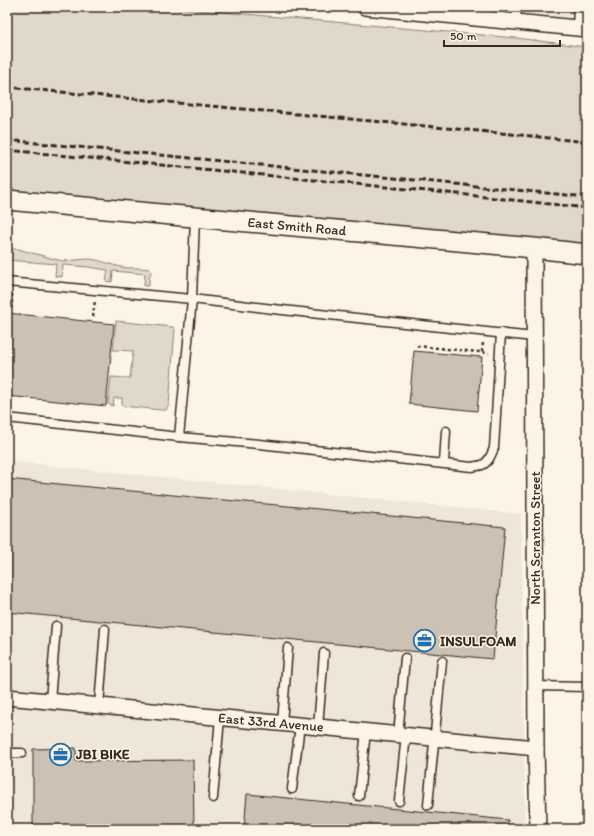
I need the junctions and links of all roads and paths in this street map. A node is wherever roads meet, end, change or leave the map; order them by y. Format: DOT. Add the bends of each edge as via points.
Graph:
graph roads {
  1 [pos="365,7"];
  2 [pos="581,7"];
  3 [pos="517,14"];
  4 [pos="584,29"];
  5 [pos="7,200"];
  6 [pos="195,217"];
  7 [pos="534,248"];
  8 [pos="587,254"];
  9 [pos="7,282"];
  10 [pos="12,292"];
  11 [pos="192,299"];
  12 [pos="95,300"];
  13 [pos="11,308"];
  14 [pos="93,317"];
  15 [pos="501,333"];
  16 [pos="534,337"];
  17 [pos="483,342"];
  18 [pos="417,346"];
  19 [pos="482,352"];
  20 [pos="492,353"];
  21 [pos="7,418"];
  22 [pos="446,431"];
  23 [pos="180,437"];
  24 [pos="444,463"];
  25 [pos="56,626"];
  26 [pos="106,629"];
  27 [pos="288,648"];
  28 [pos="324,653"];
  29 [pos="405,658"];
  30 [pos="442,661"];
  31 [pos="536,686"];
  32 [pos="587,687"];
  33 [pos="7,697"];
  34 [pos="50,701"];
  35 [pos="99,706"];
  36 [pos="220,718"];
  37 [pos="282,723"];
  38 [pos="300,725"];
  39 [pos="318,727"];
  40 [pos="366,731"];
  41 [pos="402,735"];
  42 [pos="435,738"];
  43 [pos="536,748"];
  44 [pos="7,753"];
  45 [pos="22,753"];
  46 [pos="292,789"];
  47 [pos="360,796"];
  48 [pos="213,798"];
  49 [pos="399,800"];
  50 [pos="428,805"];
  51 [pos="538,829"];
  1 -- 3 [label="street"];
  2 -- 4 [label="street"];
  3 -- 4 [label="street"];
  5 -- 6 [label="street, East Smith Road"];
  6 -- 7 [label="street, East Smith Road"];
  6 -- 11 [label="lane"];
  7 -- 8 [label="street, East Smith Road"];
  7 -- 16 [label="street, North Scranton Street"];
  9 -- 11 [label="lane"];
  10 -- 13 [label="path"];
  11 -- 15 [label="lane"];
  11 -- 23 [label="lane"];
  12 -- 14 [label="path"];
  15 -- 16 [label="lane"];
  15 -- 24 [label="lane" via="495,436 491,455 482,466"];
  16 -- 31 [label="street, North Scranton Street"];
  17 -- 19 [label="path"];
  18 -- 19 [label="path"];
  19 -- 20 [label="path"];
  21 -- 23 [label="lane"];
  22 -- 24 [label="lane"];
  23 -- 24 [label="lane"];
  25 -- 34 [label="lane"];
  26 -- 35 [label="lane"];
  27 -- 37 [label="lane"];
  28 -- 39 [label="lane"];
  29 -- 41 [label="lane"];
  30 -- 42 [label="lane"];
  31 -- 32 [label="lane"];
  31 -- 43 [label="street, North Scranton Street"];
  33 -- 34 [label="street, East 33rd Avenue"];
  34 -- 35 [label="street, East 33rd Avenue"];
  35 -- 36 [label="street, East 33rd Avenue"];
  36 -- 37 [label="street, East 33rd Avenue"];
  36 -- 48 [label="lane"];
  37 -- 38 [label="street, East 33rd Avenue"];
  38 -- 39 [label="street, East 33rd Avenue"];
  38 -- 46 [label="lane"];
  39 -- 40 [label="street, East 33rd Avenue"];
  40 -- 41 [label="street, East 33rd Avenue"];
  40 -- 47 [label="lane"];
  41 -- 42 [label="street, East 33rd Avenue"];
  41 -- 49 [label="lane"];
  42 -- 43 [label="street, East 33rd Avenue"];
  42 -- 50 [label="lane"];
  43 -- 51 [label="street, North Scranton Street"];
  44 -- 45 [label="lane"];
}
